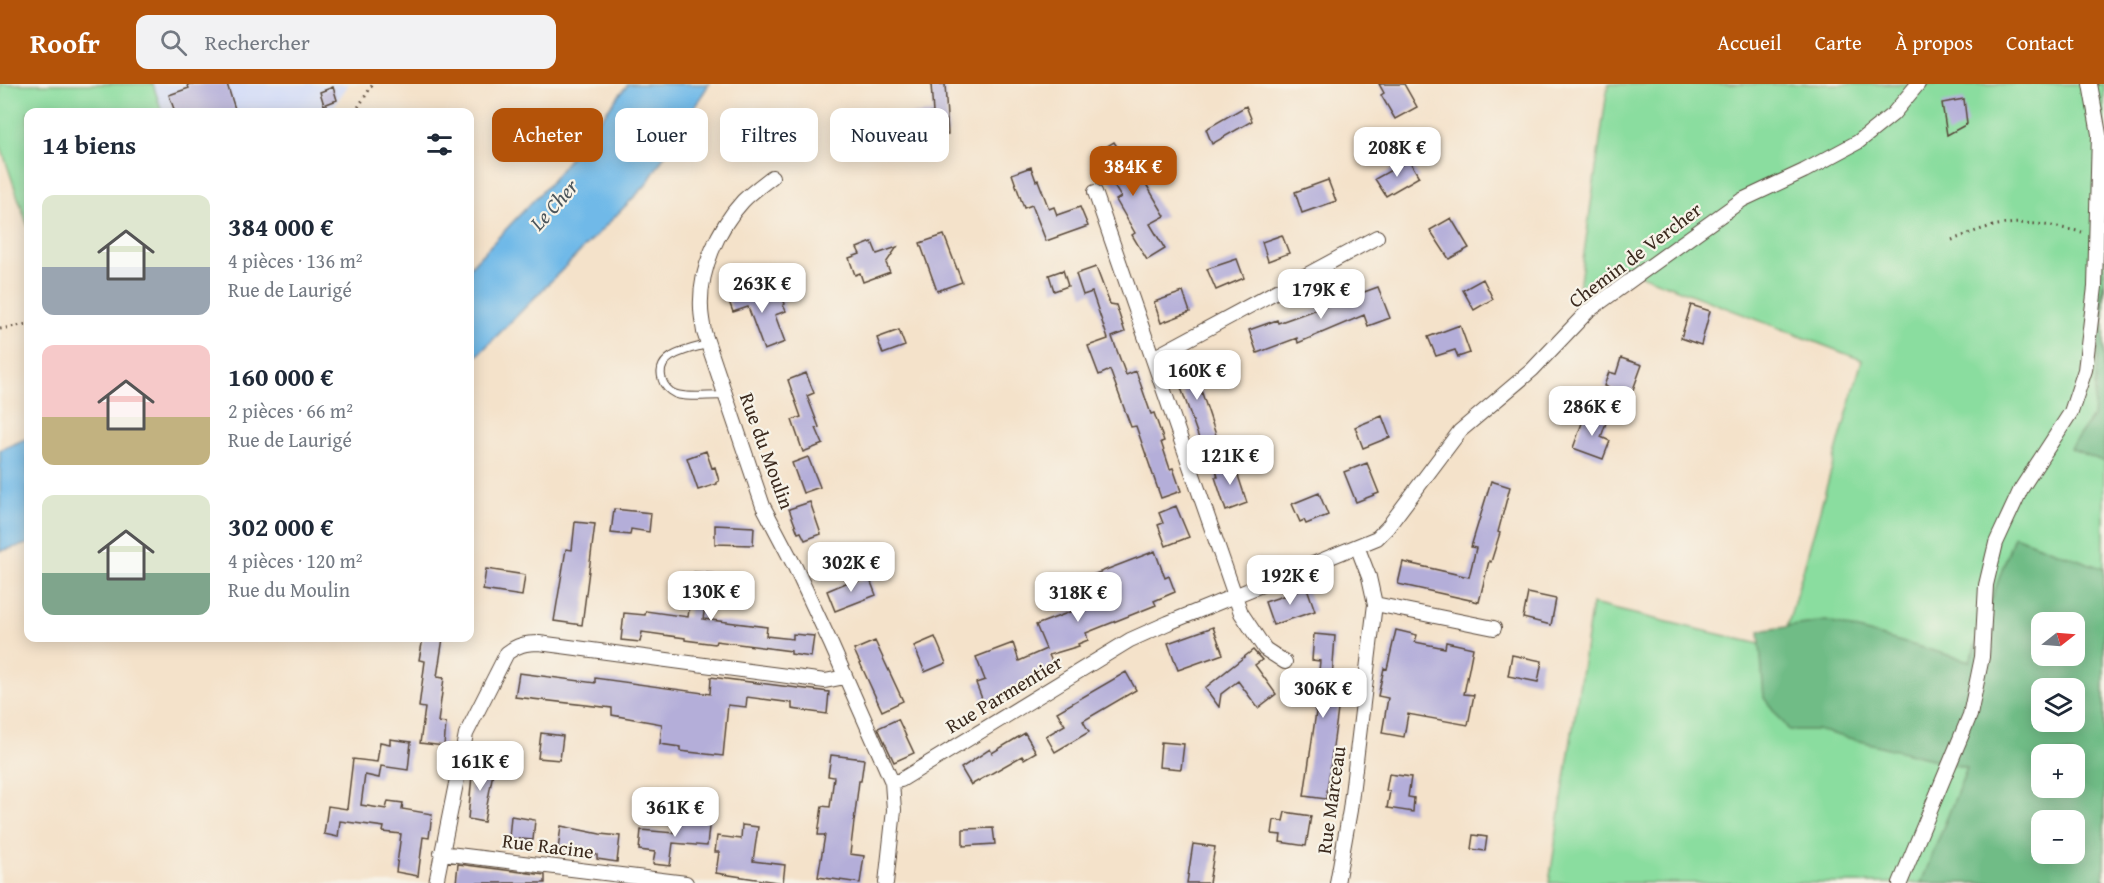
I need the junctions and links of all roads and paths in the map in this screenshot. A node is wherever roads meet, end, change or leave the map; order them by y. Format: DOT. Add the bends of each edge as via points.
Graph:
graph roads {
  1 [pos="374,84"];
  2 [pos="1918,84"];
  3 [pos="2090,84"];
  4 [pos="358,108"];
  5 [pos="772,177"];
  6 [pos="1095,192"];
  7 [pos="2096,235"];
  8 [pos="1377,237"];
  9 [pos="1952,240"];
  10 [pos="24,325"];
  11 [pos="0,329"];
  12 [pos="709,344"];
  13 [pos="1153,358"];
  14 [pos="726,396"];
  15 [pos="1357,546"];
  16 [pos="1236,595"];
  17 [pos="1375,604"];
  18 [pos="1494,628"];
  19 [pos="1285,662"];
  20 [pos="845,677"];
  21 [pos="892,782"];
  22 [pos="441,853"];
  23 [pos="632,880"];
  24 [pos="436,883"];
  25 [pos="686,883"];
  26 [pos="886,883"];
  27 [pos="1337,883"];
  28 [pos="1900,883"];
  1 -- 4 [label="path"];
  2 -- 15 [label="street, Chemin de Vercher" via="1893,114 1858,142 1742,200 1588,311 1532,370 1460,431 1382,533"];
  3 -- 7 [label="street" via="2099,134"];
  5 -- 12 [label="street, Rue du Moulin" via="744,200 726,222 712,251 701,308"];
  6 -- 13 [label="street"];
  7 -- 9 [label="path" via="2037,224 2006,224"];
  7 -- 28 [label="street" via="2095,287 2085,370 2071,412 2021,489 1996,543 1986,585 1982,657 1970,715"];
  8 -- 13 [label="street"];
  10 -- 11 [label="path"];
  12 -- 14 [label="street, Rue du Moulin"];
  12 -- 14 [label="lane" via="675,353 665,362 661,375 666,387 677,395"];
  13 -- 16 [label="street"];
  14 -- 20 [label="street, Rue du Moulin" via="763,507"];
  15 -- 16 [label="street, Rue Parmentier"];
  15 -- 17 [label="street, Rue Marceau"];
  16 -- 19 [label="street" via="1241,613 1265,649"];
  16 -- 21 [label="street, Rue Parmentier" via="1130,640"];
  17 -- 18 [label="street"];
  17 -- 27 [label="street, Rue Marceau" via="1350,810"];
  20 -- 21 [label="street, Rue du Moulin"];
  20 -- 22 [label="street" via="825,681 539,643 515,647 507,653 466,734"];
  21 -- 26 [label="street, Rue du Moulin" via="894,810"];
  22 -- 23 [label="street, Rue Racine"];
  22 -- 24 [label="street"];
  23 -- 25 [label="street, Rue Racine"];
}
